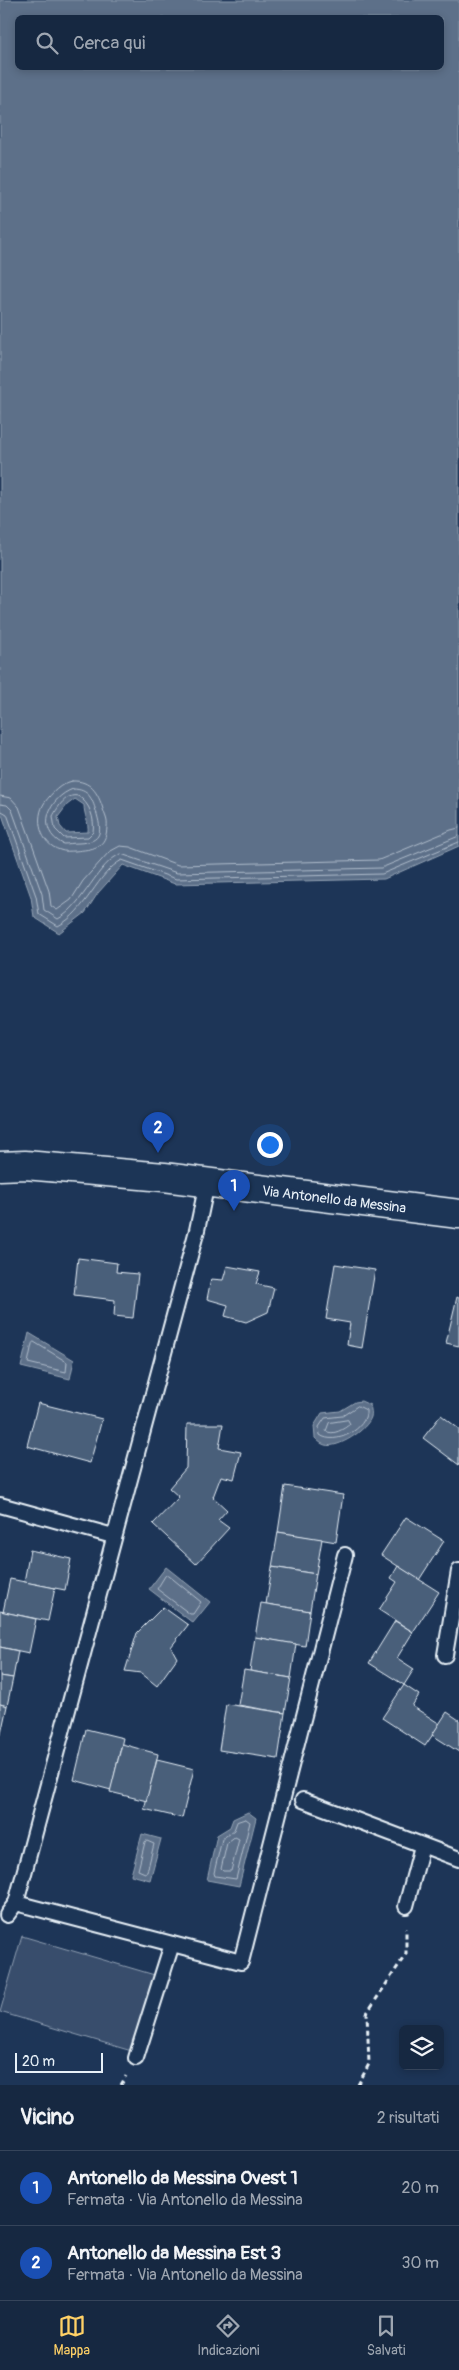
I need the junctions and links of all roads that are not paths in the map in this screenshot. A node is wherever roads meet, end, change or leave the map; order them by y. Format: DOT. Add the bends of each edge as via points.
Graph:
graph roads {
  1 [pos="0,1166"];
  2 [pos="207,1183"];
  3 [pos="459,1214"];
  4 [pos="0,1505"];
  5 [pos="114,1536"];
  6 [pos="345,1555"];
  7 [pos="459,1571"];
  8 [pos="445,1655"];
  9 [pos="303,1800"];
  10 [pos="422,1846"];
  11 [pos="459,1859"];
  12 [pos="16,1902"];
  13 [pos="406,1906"];
  14 [pos="7,1915"];
  15 [pos="172,1944"];
  16 [pos="136,2058"];
  1 -- 2 [label="main road, Via Antonello da Messina" via="45,1167"];
  2 -- 3 [label="main road, Via Antonello da Messina"];
  2 -- 5 [label="lane"];
  4 -- 5 [label="lane"];
  5 -- 12 [label="lane"];
  6 -- 15 [label="lane" via="241,1962"];
  7 -- 8 [label="lane"];
  9 -- 10 [label="lane"];
  10 -- 11 [label="lane"];
  10 -- 13 [label="lane"];
  12 -- 14 [label="lane"];
  12 -- 15 [label="lane"];
  15 -- 16 [label="lane"];
}
